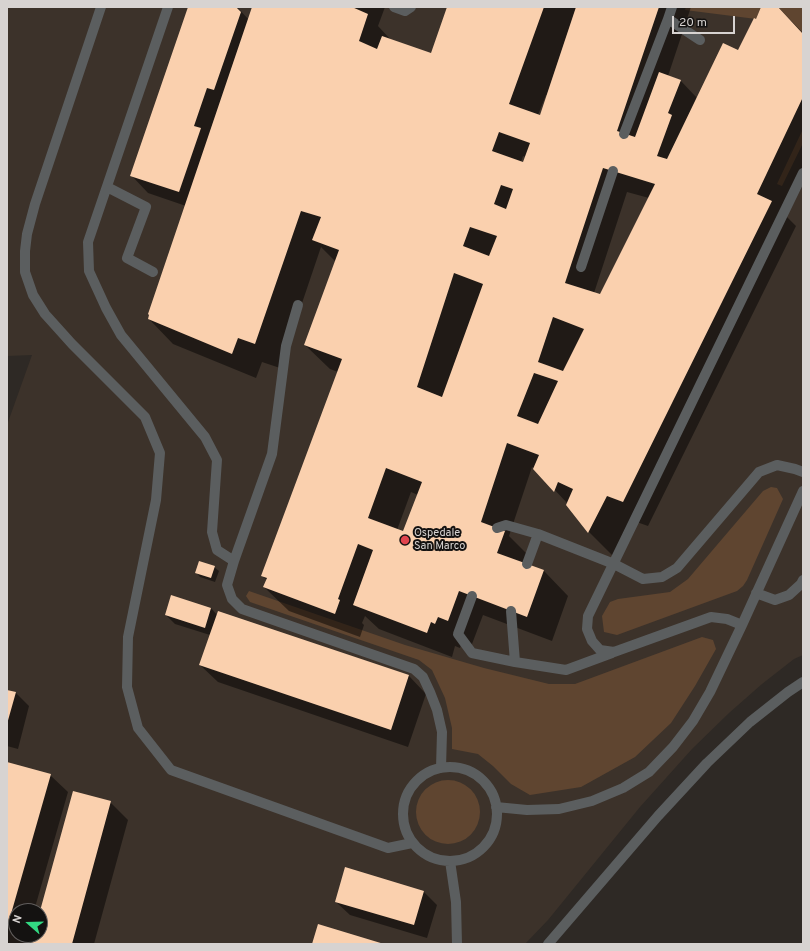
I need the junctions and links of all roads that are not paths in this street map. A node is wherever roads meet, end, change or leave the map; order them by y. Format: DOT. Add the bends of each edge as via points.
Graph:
graph roads {
  1 [pos="101,7"];
  2 [pos="168,7"];
  3 [pos="394,7"];
  4 [pos="410,7"];
  5 [pos="672,7"];
  6 [pos="668,19"];
  7 [pos="700,40"];
  8 [pos="624,134"];
  9 [pos="613,171"];
  10 [pos="803,173"];
  11 [pos="106,187"];
  12 [pos="580,267"];
  13 [pos="153,272"];
  14 [pos="298,305"];
  15 [pos="803,472"];
  16 [pos="803,491"];
  17 [pos="497,528"];
  18 [pos="538,534"];
  19 [pos="234,561"];
  20 [pos="527,564"];
  21 [pos="614,564"];
  22 [pos="803,580"];
  23 [pos="756,593"];
  24 [pos="472,596"];
  25 [pos="511,611"];
  26 [pos="742,625"];
  27 [pos="614,652"];
  28 [pos="515,662"];
  29 [pos="803,682"];
  30 [pos="441,768"];
  31 [pos="496,807"];
  32 [pos="412,843"];
  33 [pos="450,861"];
  34 [pos="457,944"];
  35 [pos="548,944"];
  1 -- 32 [label="street" via="29,226 25,272 33,295 45,314 145,417 160,453 156,500 128,637 127,687 138,728 171,770 388,848"];
  2 -- 11 [label="street"];
  3 -- 4 [label="street" via="405,11"];
  5 -- 6 [label="street"];
  6 -- 7 [label="street"];
  6 -- 8 [label="street"];
  9 -- 12 [label="street"];
  10 -- 21 [label="street"];
  11 -- 13 [label="street" via="146,207 127,258"];
  11 -- 19 [label="street" via="88,242 89,270 121,335 205,437 217,460 212,532 217,550"];
  14 -- 19 [label="street" via="286,346 272,454"];
  15 -- 21 [label="street" via="777,465 759,472 677,568 662,577 643,579"];
  16 -- 23 [label="street"];
  17 -- 18 [label="street" via="506,524"];
  18 -- 20 [label="street"];
  18 -- 21 [label="street"];
  19 -- 30 [label="street" via="227,585 232,599 242,609 414,669 422,677 437,710 442,732"];
  21 -- 27 [label="street" via="588,616 587,629 592,641 600,650"];
  22 -- 23 [label="street" via="789,595 775,600"];
  23 -- 26 [label="street"];
  24 -- 28 [label="street" via="458,634 472,653"];
  25 -- 28 [label="street"];
  26 -- 27 [label="street" via="727,619 711,617"];
  26 -- 31 [label="street" via="710,692 693,720 673,747 649,772 623,788 592,801 565,807 527,810"];
  27 -- 28 [label="street" via="566,670"];
  29 -- 35 [label="street" via="750,722 707,763"];
  30 -- 31 [label="street" via="449,766 464,769 478,776 489,787"];
  30 -- 32 [label="street" via="433,769 419,778 409,790 403,805 403,820"];
  31 -- 33 [label="street" via="497,816 493,831 485,844 474,854"];
  32 -- 33 [label="street" via="430,857"];
  33 -- 34 [label="street" via="456,902"];
}
